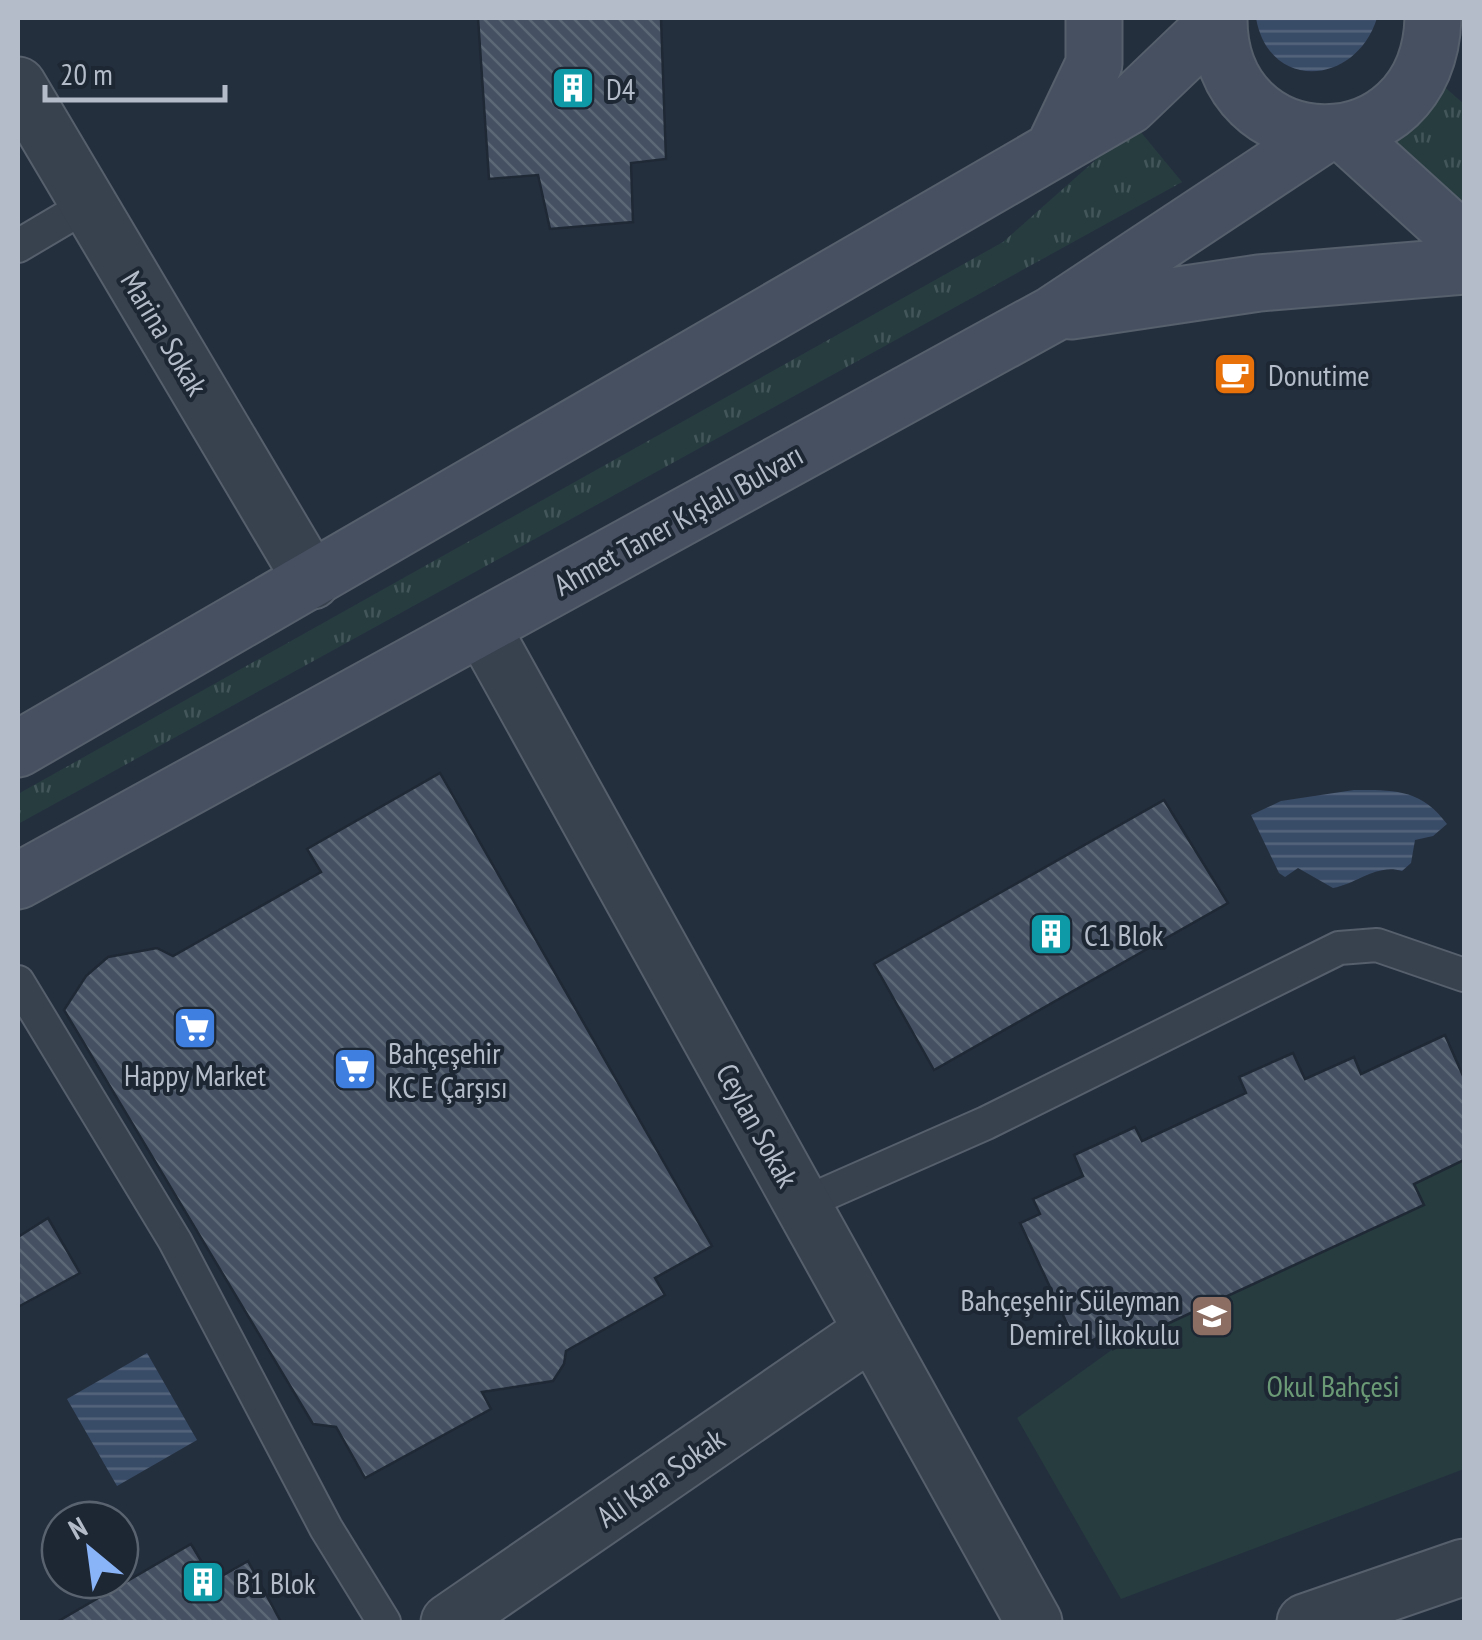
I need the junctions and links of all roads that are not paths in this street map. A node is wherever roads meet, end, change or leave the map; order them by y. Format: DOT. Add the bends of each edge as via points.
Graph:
graph roads {
  1 [pos="1094,18"];
  2 [pos="1219,19"];
  3 [pos="1440,27"];
  4 [pos="18,84"];
  5 [pos="1334,133"];
  6 [pos="1055,146"];
  7 [pos="89,204"];
  8 [pos="1464,242"];
  9 [pos="18,246"];
  10 [pos="1464,266"];
  11 [pos="1054,314"];
  12 [pos="312,581"];
  13 [pos="482,627"];
  14 [pos="18,748"];
  15 [pos="18,881"];
  16 [pos="1464,975"];
  17 [pos="18,982"];
  18 [pos="802,1204"];
  19 [pos="872,1331"];
  20 [pos="1464,1566"];
  21 [pos="384,1622"];
  22 [pos="449,1622"];
  23 [pos="1034,1622"];
  24 [pos="1305,1622"];
  1 -- 6 [label="main road" via="1094,64"];
  2 -- 5 [label="main road" via="1221,50 1248,100 1297,130"];
  2 -- 6 [label="main road" via="1130,106"];
  3 -- 5 [label="main road, Ahmet Taner Kışlalı Bulvarı" via="1405,100 1382,119"];
  4 -- 7 [label="street, Marina Sokak"];
  5 -- 8 [label="main road"];
  5 -- 11 [label="main road, Ahmet Taner Kışlalı Bulvarı"];
  6 -- 12 [label="main road"];
  7 -- 9 [label="lane"];
  7 -- 12 [label="street, Marina Sokak"];
  10 -- 11 [label="main road" via="1260,283"];
  11 -- 13 [label="main road, Ahmet Taner Kışlalı Bulvarı"];
  12 -- 14 [label="main road"];
  13 -- 15 [label="main road, Ahmet Taner Kışlalı Bulvarı"];
  13 -- 18 [label="street, Ceylan Sokak"];
  16 -- 18 [label="lane" via="1377,944 1339,948 986,1124"];
  17 -- 21 [label="lane" via="175,1241 326,1528"];
  18 -- 19 [label="street, Ceylan Sokak"];
  19 -- 22 [label="street, Ali Kara Sokak"];
  19 -- 23 [label="street, Ceylan Sokak"];
  20 -- 24 [label="street"];
}
